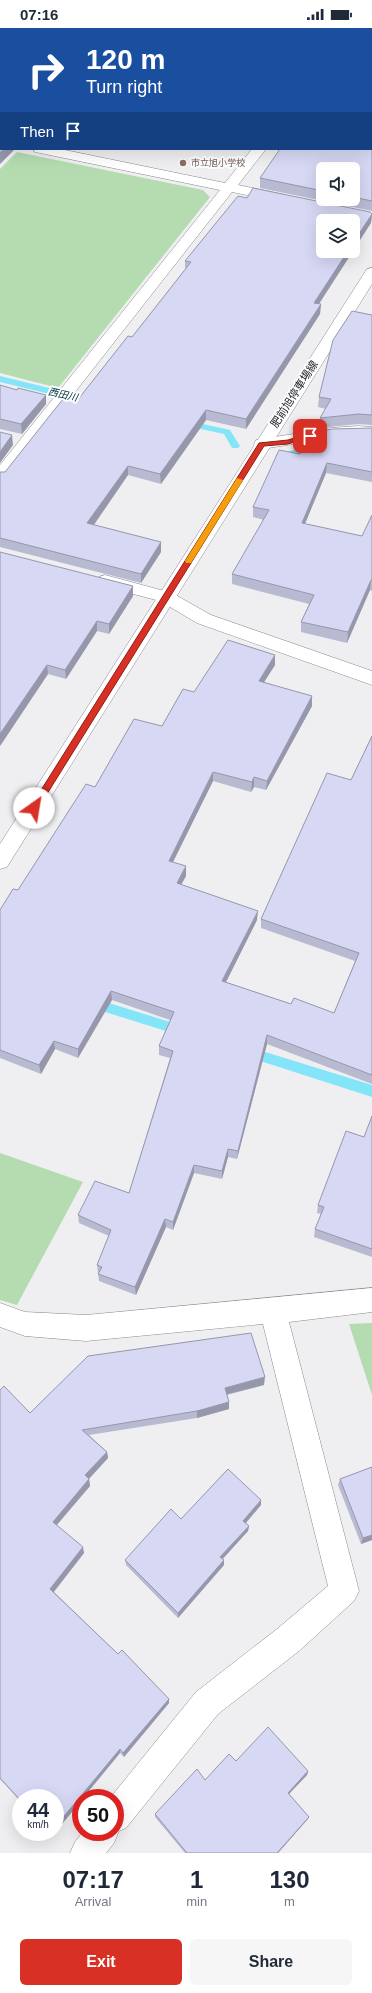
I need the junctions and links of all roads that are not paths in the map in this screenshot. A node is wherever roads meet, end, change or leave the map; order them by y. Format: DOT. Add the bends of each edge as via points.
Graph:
graph roads {
  1 [pos="45,150"];
  2 [pos="258,150"];
  3 [pos="229,187"];
  4 [pos="296,201"];
  5 [pos="372,272"];
  6 [pos="372,432"];
  7 [pos="262,444"];
  8 [pos="0,476"];
  9 [pos="90,577"];
  10 [pos="166,597"];
  11 [pos="372,678"];
  12 [pos="3,850"];
  13 [pos="372,1300"];
  14 [pos="273,1311"];
  15 [pos="0,1315"];
  16 [pos="124,1806"];
  17 [pos="96,1841"];
  18 [pos="86,1853"];
  1 -- 3 [label="street"];
  2 -- 3 [label="street"];
  3 -- 4 [label="street"];
  3 -- 8 [label="street" via="64,395 20,440"];
  5 -- 7 [label="street, 肥前旭停車場線"];
  6 -- 7 [label="street" via="321,433 288,442"];
  7 -- 10 [label="street, 肥前旭停車場線"];
  9 -- 10 [label="street"];
  10 -- 11 [label="street" via="204,619"];
  10 -- 12 [label="street, 肥前旭停車場線"];
  13 -- 14 [label="street"];
  14 -- 15 [label="street" via="86,1328 25,1324"];
  14 -- 16 [label="street" via="344,1590 288,1640 207,1703"];
  17 -- 18 [label="street"];
}
